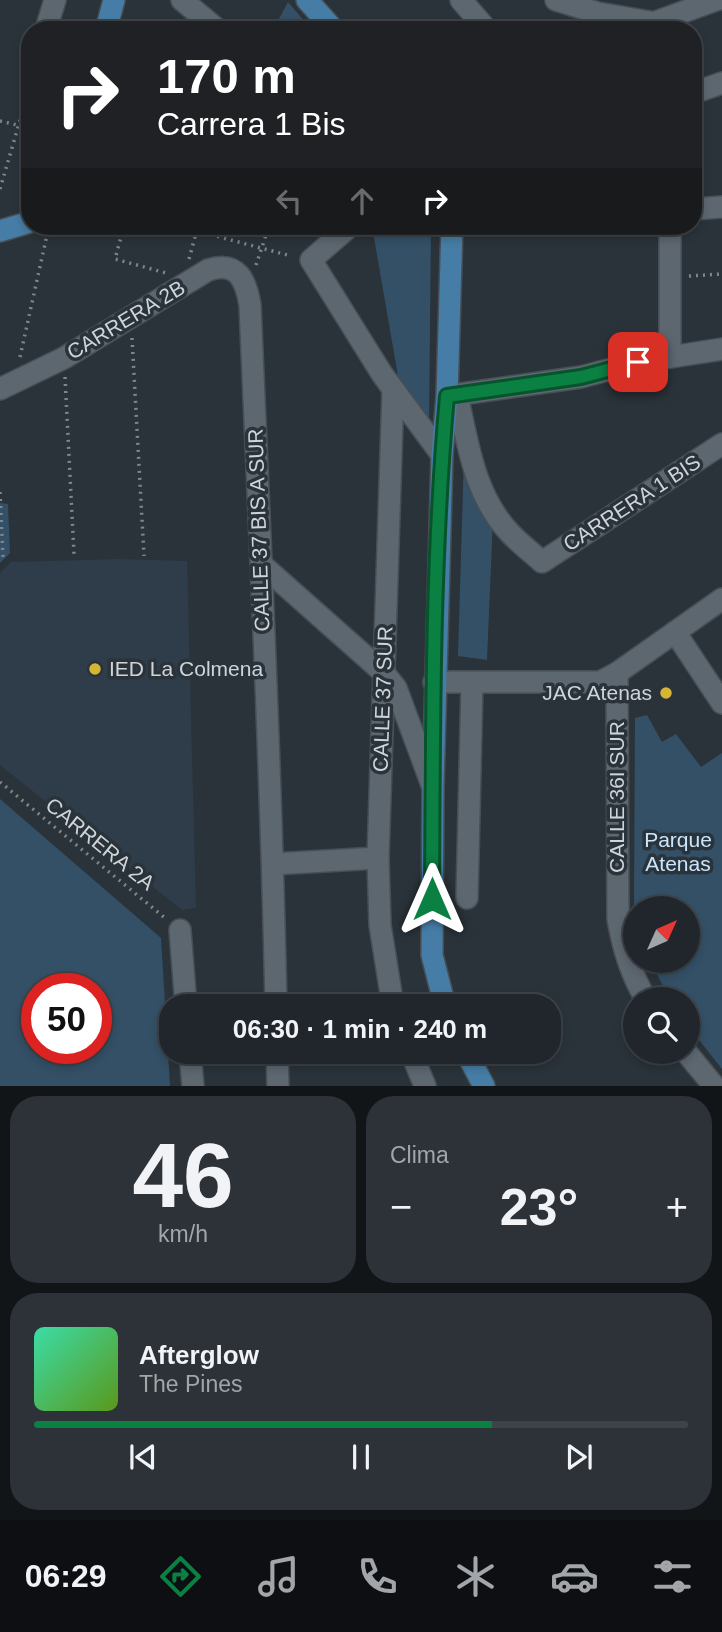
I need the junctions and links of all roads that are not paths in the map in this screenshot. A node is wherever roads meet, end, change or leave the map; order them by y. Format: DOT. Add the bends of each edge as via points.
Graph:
graph roads {
  1 [pos="55,0"];
  2 [pos="114,0"];
  3 [pos="183,0"];
  4 [pos="307,0"];
  5 [pos="461,0"];
  6 [pos="556,0"];
  7 [pos="716,0"];
  8 [pos="49,21"];
  9 [pos="108,21"];
  10 [pos="208,21"];
  11 [pos="326,21"];
  12 [pos="479,21"];
  13 [pos="644,21"];
  14 [pos="661,21"];
  15 [pos="722,83"];
  16 [pos="702,90"];
  17 [pos="722,206"];
  18 [pos="702,208"];
  19 [pos="21,225"];
  20 [pos="0,231"];
  21 [pos="340,235"];
  22 [pos="452,235"];
  23 [pos="670,235"];
  24 [pos="247,286"];
  25 [pos="722,349"];
  26 [pos="670,357"];
  27 [pos="7,386"];
  28 [pos="394,390"];
  29 [pos="452,396"];
  30 [pos="722,444"];
  31 [pos="442,455"];
  32 [pos="261,564"];
  33 [pos="722,599"];
  34 [pos="675,632"];
  35 [pos="384,673"];
  36 [pos="617,673"];
  37 [pos="435,682"];
  38 [pos="472,683"];
  39 [pos="722,703"];
  40 [pos="433,788"];
  41 [pos="378,858"];
  42 [pos="273,864"];
  43 [pos="467,898"];
  44 [pos="180,930"];
  45 [pos="638,987"];
  46 [pos="185,994"];
  47 [pos="276,994"];
  48 [pos="391,994"];
  49 [pos="442,994"];
  50 [pos="191,1064"];
  51 [pos="277,1064"];
  52 [pos="416,1064"];
  53 [pos="473,1064"];
  54 [pos="696,1064"];
  55 [pos="193,1086"];
  56 [pos="278,1086"];
  57 [pos="425,1086"];
  58 [pos="484,1086"];
  59 [pos="714,1086"];
  1 -- 8 [label="street"];
  2 -- 9 [label="main road"];
  3 -- 10 [label="street"];
  4 -- 11 [label="main road"];
  5 -- 12 [label="street"];
  6 -- 13 [label="street"];
  7 -- 14 [label="street"];
  15 -- 16 [label="street"];
  17 -- 18 [label="street"];
  19 -- 20 [label="main road"];
  21 -- 28 [label="street" via="311,260"];
  22 -- 29 [label="main road"];
  23 -- 26 [label="street"];
  24 -- 27 [label="street, CARRERA 2B" via="239,274 222,267 208,270 64,358"];
  24 -- 32 [label="street, CALLE 37 BIS A SUR"];
  25 -- 26 [label="street"];
  26 -- 29 [label="street" via="581,377"];
  28 -- 31 [label="street"];
  28 -- 35 [label="street, CALLE 37 SUR"];
  29 -- 30 [label="street, CARRERA 1 BIS" via="484,498 510,534 542,562"];
  29 -- 31 [label="main road"];
  31 -- 37 [label="main road"];
  32 -- 35 [label="street"];
  32 -- 42 [label="street, CALLE 37 BIS A SUR"];
  33 -- 34 [label="street"];
  34 -- 36 [label="street"];
  34 -- 39 [label="street"];
  35 -- 40 [label="street" via="396,688"];
  35 -- 41 [label="street, CALLE 37 SUR"];
  36 -- 38 [label="street" via="591,683"];
  36 -- 45 [label="street, CALLE 36I SUR" via="618,919"];
  37 -- 38 [label="street"];
  37 -- 40 [label="main road"];
  38 -- 43 [label="street"];
  40 -- 49 [label="main road" via="432,955"];
  41 -- 42 [label="street"];
  41 -- 48 [label="street, CALLE 37 SUR" via="380,925"];
  42 -- 47 [label="street, CALLE 37 BIS A SUR"];
  44 -- 46 [label="street"];
  50 -- 55 [label="street"];
  51 -- 56 [label="street"];
  52 -- 57 [label="street"];
  53 -- 58 [label="main road"];
  54 -- 59 [label="street"];
}
